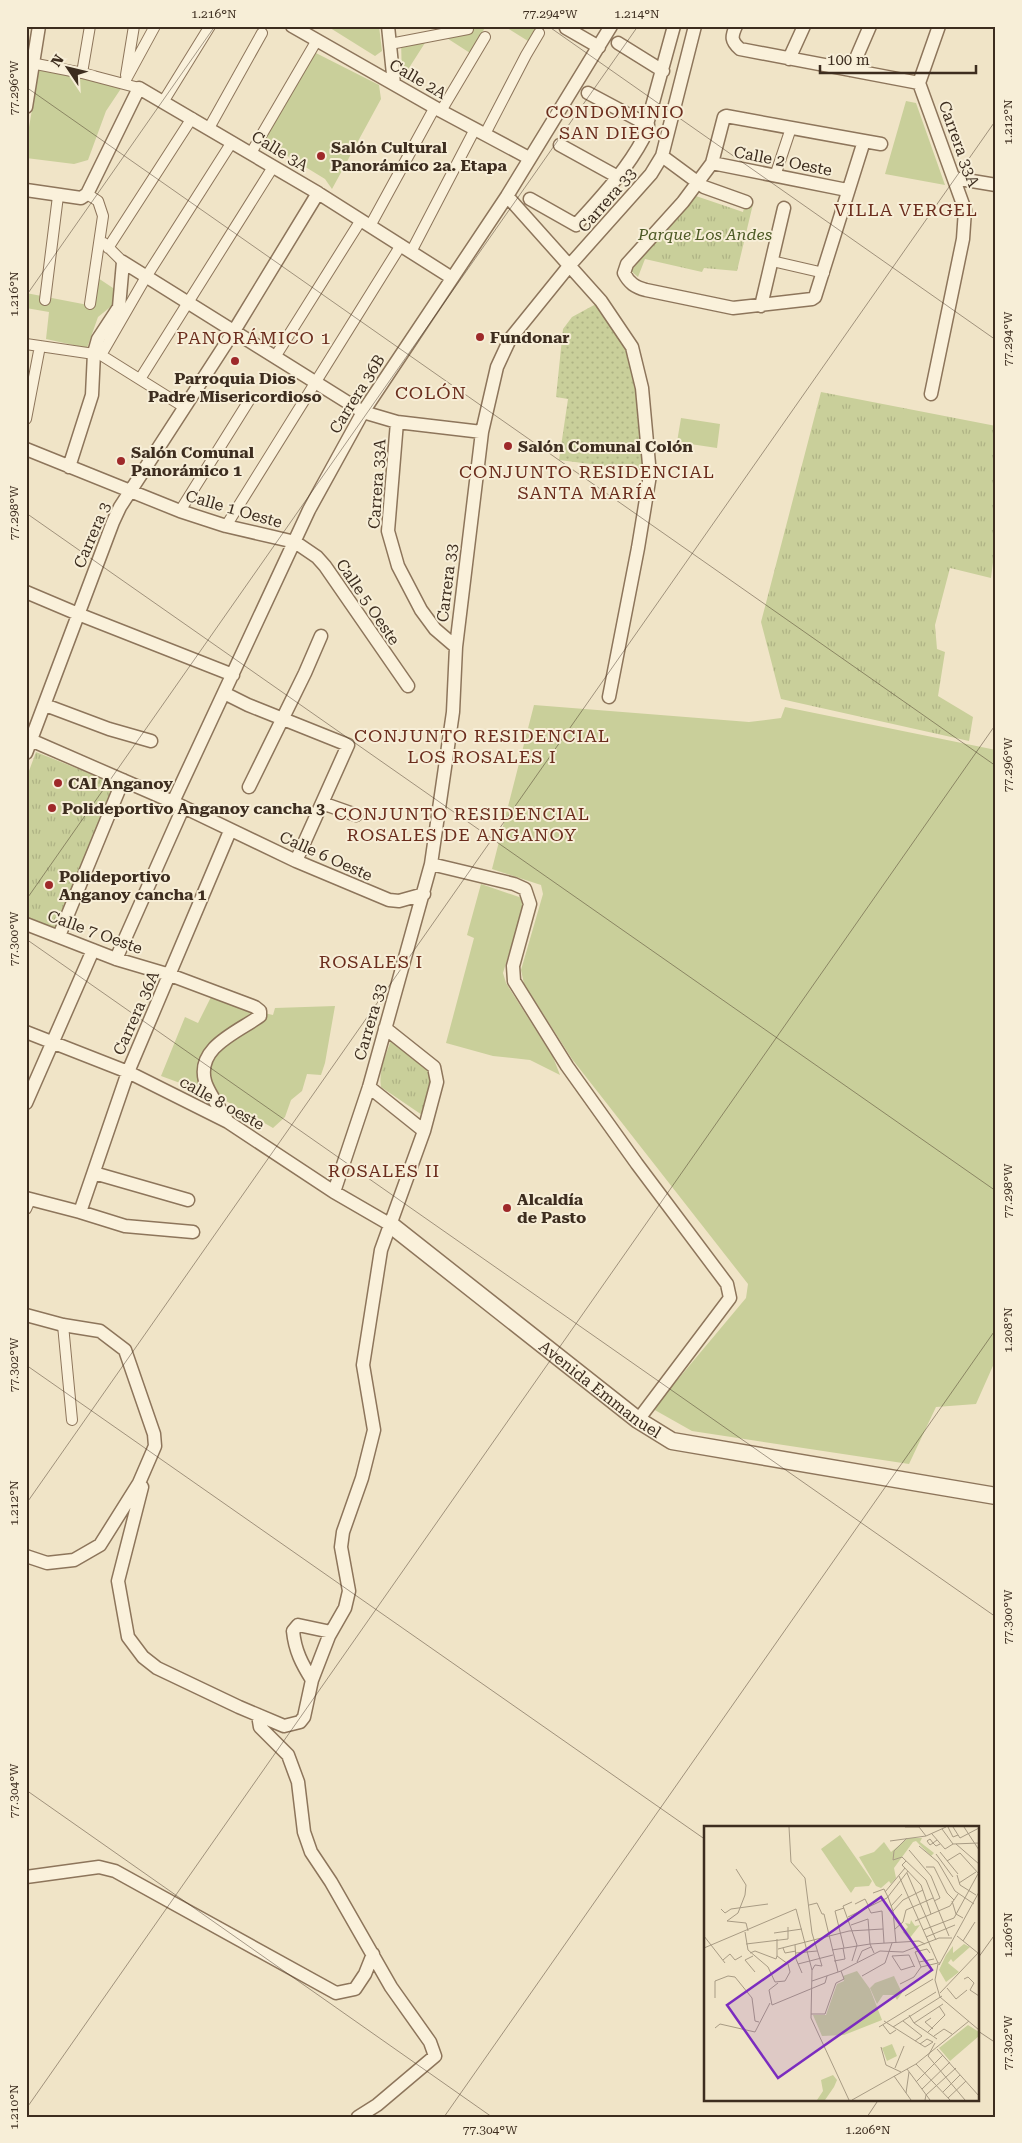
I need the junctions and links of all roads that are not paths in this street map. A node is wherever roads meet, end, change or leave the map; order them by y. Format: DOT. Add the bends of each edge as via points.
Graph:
graph roads {
  1 [pos="39,26"];
  2 [pos="90,26"];
  3 [pos="134,26"];
  4 [pos="155,26"];
  5 [pos="210,26"];
  6 [pos="292,26"];
  7 [pos="388,26"];
  8 [pos="468,26"];
  9 [pos="611,26"];
  10 [pos="674,26"];
  11 [pos="695,26"];
  12 [pos="736,26"];
  13 [pos="804,26"];
  14 [pos="870,26"];
  15 [pos="939,26"];
  16 [pos="566,28"];
  17 [pos="262,32"];
  18 [pos="540,33"];
  19 [pos="485,38"];
  20 [pos="317,40"];
  21 [pos="618,43"];
  22 [pos="390,44"];
  23 [pos="599,47"];
  24 [pos="789,59"];
  25 [pos="30,63"];
  26 [pos="851,70"];
  27 [pos="663,71"];
  28 [pos="82,73"];
  29 [pos="124,83"];
  30 [pos="919,83"];
  31 [pos="394,84"];
  32 [pos="139,88"];
  33 [pos="588,93"];
  34 [pos="164,102"];
  35 [pos="26,107"];
  36 [pos="438,109"];
  37 [pos="192,118"];
  38 [pos="648,125"];
  39 [pos="209,128"];
  40 [pos="792,128"];
  41 [pos="480,132"];
  42 [pos="864,141"];
  43 [pos="232,142"];
  44 [pos="560,144"];
  45 [pos="881,144"];
  46 [pos="251,153"];
  47 [pos="662,156"];
  48 [pos="529,158"];
  49 [pos="712,163"];
  50 [pos="273,166"];
  51 [pos="775,176"];
  52 [pos="618,177"];
  53 [pos="954,178"];
  54 [pos="698,184"];
  55 [pos="996,185"];
  56 [pos="26,190"];
  57 [pos="847,190"];
  58 [pos="318,193"];
  59 [pos="87,194"];
  60 [pos="58,196"];
  61 [pos="507,196"];
  62 [pos="530,199"];
  63 [pos="746,202"];
  64 [pos="784,208"];
  65 [pos="366,223"];
  66 [pos="100,240"];
  67 [pos="108,248"];
  68 [pos="406,248"];
  69 [pos="772,261"];
  70 [pos="123,262"];
  71 [pos="569,266"];
  72 [pos="824,273"];
  73 [pos="146,277"];
  74 [pos="452,278"];
  75 [pos="45,300"];
  76 [pos="187,302"];
  77 [pos="90,304"];
  78 [pos="760,306"];
  79 [pos="234,331"];
  80 [pos="26,344"];
  81 [pos="40,346"];
  82 [pos="97,354"];
  83 [pos="275,357"];
  84 [pos="140,379"];
  85 [pos="317,383"];
  86 [pos="932,394"];
  87 [pos="250,399"];
  88 [pos="184,407"];
  89 [pos="363,412"];
  90 [pos="26,419"];
  91 [pos="397,422"];
  92 [pos="482,432"];
  93 [pos="26,449"];
  94 [pos="69,467"];
  95 [pos="130,492"];
  96 [pos="180,511"];
  97 [pos="226,526"];
  98 [pos="295,542"];
  99 [pos="26,592"];
  100 [pos="78,614"];
  101 [pos="321,636"];
  102 [pos="456,647"];
  103 [pos="233,675"];
  104 [pos="408,686"];
  105 [pos="224,693"];
  106 [pos="609,697"];
  107 [pos="45,705"];
  108 [pos="282,718"];
  109 [pos="29,739"];
  110 [pos="151,740"];
  111 [pos="26,753"];
  112 [pos="123,780"];
  113 [pos="249,787"];
  114 [pos="322,803"];
  115 [pos="178,805"];
  116 [pos="356,815"];
  117 [pos="230,830"];
  118 [pos="296,861"];
  119 [pos="431,864"];
  120 [pos="424,894"];
  121 [pos="26,924"];
  122 [pos="59,936"];
  123 [pos="92,950"];
  124 [pos="116,960"];
  125 [pos="170,976"];
  126 [pos="385,1028"];
  127 [pos="26,1032"];
  128 [pos="54,1042"];
  129 [pos="128,1072"];
  130 [pos="369,1087"];
  131 [pos="26,1104"];
  132 [pos="228,1122"];
  133 [pos="424,1131"];
  134 [pos="94,1173"];
  135 [pos="334,1192"];
  136 [pos="188,1200"];
  137 [pos="27,1203"];
  138 [pos="80,1212"];
  139 [pos="392,1222"];
  140 [pos="193,1232"];
  141 [pos="26,1315"];
  142 [pos="63,1325"];
  143 [pos="639,1417"];
  144 [pos="72,1420"];
  145 [pos="139,1483"];
  146 [pos="996,1490"];
  147 [pos="996,1496"];
  148 [pos="26,1556"];
  149 [pos="331,1632"];
  150 [pos="312,1680"];
  151 [pos="258,1715"];
  152 [pos="26,1878"];
  153 [pos="374,1954"];
  154 [pos="358,2117"];
  1 -- 25 [label="street"];
  2 -- 28 [label="street"];
  3 -- 29 [label="street"];
  4 -- 29 [label="street"];
  5 -- 34 [label="street"];
  6 -- 20 [label="street, Calle 2A"];
  7 -- 22 [label="street"];
  8 -- 22 [label="street" via="468,29"];
  9 -- 23 [label="street, Carrera 36B"];
  10 -- 27 [label="street"];
  11 -- 47 [label="street, Carrera 33"];
  12 -- 24 [label="street" via="733,43 740,50"];
  13 -- 24 [label="street"];
  14 -- 26 [label="street"];
  15 -- 30 [label="street"];
  16 -- 23 [label="street"];
  17 -- 39 [label="street"];
  18 -- 41 [label="street"];
  19 -- 36 [label="street"];
  20 -- 31 [label="street, Calle 2A"];
  20 -- 46 [label="street"];
  21 -- 27 [label="street"];
  22 -- 31 [label="street"];
  23 -- 48 [label="street, Carrera 36B"];
  24 -- 26 [label="street"];
  25 -- 28 [label="street"];
  25 -- 35 [label="street"];
  26 -- 30 [label="street"];
  27 -- 38 [label="street"];
  28 -- 29 [label="street"];
  29 -- 32 [label="street"];
  30 -- 53 [label="street, Carrera 33A"];
  31 -- 36 [label="street, Calle 2A"];
  32 -- 34 [label="street, Calle 3A"];
  32 -- 59 [label="street"];
  33 -- 38 [label="street"];
  34 -- 37 [label="street, Calle 3A"];
  36 -- 41 [label="street, Calle 2A"];
  36 -- 65 [label="street"];
  37 -- 39 [label="street, Calle 3A"];
  37 -- 67 [label="street"];
  38 -- 52 [label="street" via="636,153"];
  39 -- 43 [label="street, Calle 3A"];
  40 -- 42 [label="street"];
  40 -- 49 [label="street" via="726,116 722,119"];
  40 -- 51 [label="street"];
  41 -- 48 [label="street, Calle 2A"];
  41 -- 68 [label="street"];
  42 -- 45 [label="street"];
  42 -- 57 [label="street"];
  43 -- 46 [label="street, Calle 3A"];
  43 -- 73 [label="street"];
  44 -- 52 [label="street"];
  46 -- 50 [label="street, Calle 3A"];
  47 -- 54 [label="street"];
  47 -- 71 [label="street, Carrera 33" via="651,174"];
  48 -- 61 [label="street, Carrera 36B"];
  49 -- 51 [label="street, Calle 2 Oeste"];
  49 -- 54 [label="street"];
  50 -- 58 [label="street, Calle 3A"];
  50 -- 76 [label="street"];
  51 -- 57 [label="street, Calle 2 Oeste"];
  52 -- 62 [label="street" via="576,226"];
  53 -- 55 [label="street"];
  53 -- 86 [label="street, Carrera 33A" via="965,210 963,239"];
  54 -- 63 [label="street"];
  54 -- 78 [label="street" via="627,264 624,273 628,281 636,287 733,308"];
  56 -- 60 [label="street"];
  57 -- 72 [label="street"];
  58 -- 65 [label="street, Calle 3A"];
  58 -- 79 [label="street, Carrera 3"];
  59 -- 60 [label="street" via="81,198"];
  59 -- 66 [label="street" via="98,201 103,212"];
  60 -- 75 [label="street"];
  61 -- 71 [label="street"];
  61 -- 74 [label="street, Carrera 36B"];
  64 -- 69 [label="street"];
  65 -- 68 [label="street, Calle 3A"];
  65 -- 83 [label="street"];
  66 -- 67 [label="street"];
  66 -- 77 [label="street"];
  67 -- 70 [label="street"];
  68 -- 74 [label="street, Calle 3A"];
  68 -- 85 [label="street"];
  69 -- 72 [label="street"];
  69 -- 78 [label="street"];
  70 -- 73 [label="street"];
  70 -- 82 [label="street" via="119,307 101,332"];
  71 -- 92 [label="street, Carrera 33" via="510,339 496,367"];
  71 -- 106 [label="street" via="601,301 632,347 642,388 648,446 649,483"];
  72 -- 78 [label="street" via="818,292 812,299"];
  73 -- 76 [label="street"];
  73 -- 82 [label="street"];
  74 -- 89 [label="street, Carrera 36B"];
  76 -- 79 [label="street"];
  76 -- 84 [label="street"];
  79 -- 83 [label="street"];
  79 -- 88 [label="street, Carrera 3"];
  80 -- 81 [label="street"];
  81 -- 82 [label="street"];
  81 -- 90 [label="street"];
  82 -- 84 [label="street"];
  82 -- 94 [label="street" via="92,395"];
  83 -- 85 [label="street"];
  84 -- 88 [label="street"];
  85 -- 89 [label="street"];
  85 -- 97 [label="street"];
  87 -- 96 [label="street"];
  88 -- 95 [label="street, Carrera 3"];
  89 -- 91 [label="street"];
  89 -- 98 [label="street, Carrera 36B"];
  91 -- 92 [label="street"];
  91 -- 102 [label="street, Carrera 33A" via="388,531 398,566 421,610 435,629"];
  92 -- 102 [label="street, Carrera 33"];
  93 -- 94 [label="street, Calle 1 Oeste"];
  94 -- 95 [label="street, Calle 1 Oeste"];
  95 -- 96 [label="street, Calle 1 Oeste"];
  95 -- 100 [label="street, Carrera 3" via="113,522"];
  96 -- 97 [label="street, Calle 1 Oeste"];
  97 -- 98 [label="street, Calle 1 Oeste"];
  98 -- 103 [label="street, Carrera 36B"];
  98 -- 104 [label="street, Calle 5 Oeste" via="325,566"];
  99 -- 100 [label="street"];
  100 -- 103 [label="street"];
  100 -- 107 [label="street, Carrera 3"];
  101 -- 108 [label="street"];
  102 -- 119 [label="street, Carrera 33" via="453,712"];
  103 -- 105 [label="street, Carrera 36B"];
  105 -- 108 [label="street"];
  105 -- 115 [label="street, Carrera 36B"];
  107 -- 109 [label="street, Carrera 3"];
  107 -- 110 [label="street" via="108,729"];
  108 -- 113 [label="street"];
  108 -- 114 [label="street" via="348,745"];
  109 -- 111 [label="street, Carrera 3"];
  109 -- 112 [label="street, Calle 6 Oeste"];
  112 -- 115 [label="street, Calle 6 Oeste"];
  112 -- 122 [label="street"];
  114 -- 116 [label="street"];
  114 -- 118 [label="street"];
  115 -- 117 [label="street, Calle 6 Oeste"];
  115 -- 124 [label="street, Carrera 36B"];
  117 -- 118 [label="street, Calle 6 Oeste"];
  117 -- 125 [label="street, Carrera 36A"];
  118 -- 120 [label="street, Calle 6 Oeste" via="389,900 399,901"];
  119 -- 120 [label="street, Carrera 33"];
  119 -- 143 [label="street" via="525,889 530,904 513,966 514,981 567,1066 727,1284 730,1298"];
  120 -- 126 [label="street, Carrera 33"];
  121 -- 122 [label="street, Calle 7 Oeste"];
  122 -- 123 [label="street, Calle 7 Oeste"];
  123 -- 124 [label="street, Calle 7 Oeste"];
  123 -- 128 [label="street"];
  124 -- 125 [label="street, Calle 7 Oeste"];
  125 -- 129 [label="street, Carrera 36A"];
  125 -- 132 [label="street, Calle 7 Oeste" via="260,1011 260,1016 212,1048 206,1058 205,1082"];
  126 -- 130 [label="street, Carrera 33"];
  126 -- 133 [label="street" via="434,1067 437,1082"];
  127 -- 128 [label="street, calle 8 oeste"];
  128 -- 129 [label="street, calle 8 oeste"];
  128 -- 131 [label="street"];
  129 -- 132 [label="street, calle 8 oeste"];
  129 -- 134 [label="street, Carrera 36A"];
  130 -- 133 [label="street"];
  130 -- 135 [label="street, Carrera 33"];
  132 -- 135 [label="street, calle 8 oeste"];
  133 -- 139 [label="street"];
  134 -- 136 [label="street"];
  134 -- 138 [label="street, Carrera 36A"];
  135 -- 139 [label="street, calle 8 oeste"];
  137 -- 138 [label="street"];
  138 -- 140 [label="street" via="125,1226"];
  139 -- 143 [label="street, Avenida Emmanuel"];
  139 -- 149 [label="street" via="381,1250 363,1365 374,1430 343,1532 341,1547 349,1591 345,1608"];
  141 -- 142 [label="street"];
  142 -- 144 [label="street"];
  142 -- 145 [label="street" via="100,1331 114,1340 128,1356 154,1434 155,1446"];
  143 -- 146 [label="street, Avenida Emmanuel" via="673,1436"];
  143 -- 147 [label="street, Avenida Emmanuel" via="672,1441"];
  145 -- 148 [label="street" via="100,1545 74,1560 47,1563"];
  145 -- 151 [label="street" via="142,1487 118,1581 128,1637 143,1657 157,1668"];
  149 -- 150 [label="street"];
  149 -- 150 [label="street" via="298,1626 293,1632 294,1647"];
  150 -- 151 [label="street" via="300,1722 284,1726"];
  151 -- 153 [label="street" via="260,1727 288,1755 298,1782 304,1832 311,1852"];
  152 -- 153 [label="street" via="99,1867 115,1871 336,1993 355,1988"];
  153 -- 154 [label="street" via="391,1987 430,2042 436,2056"];
}
